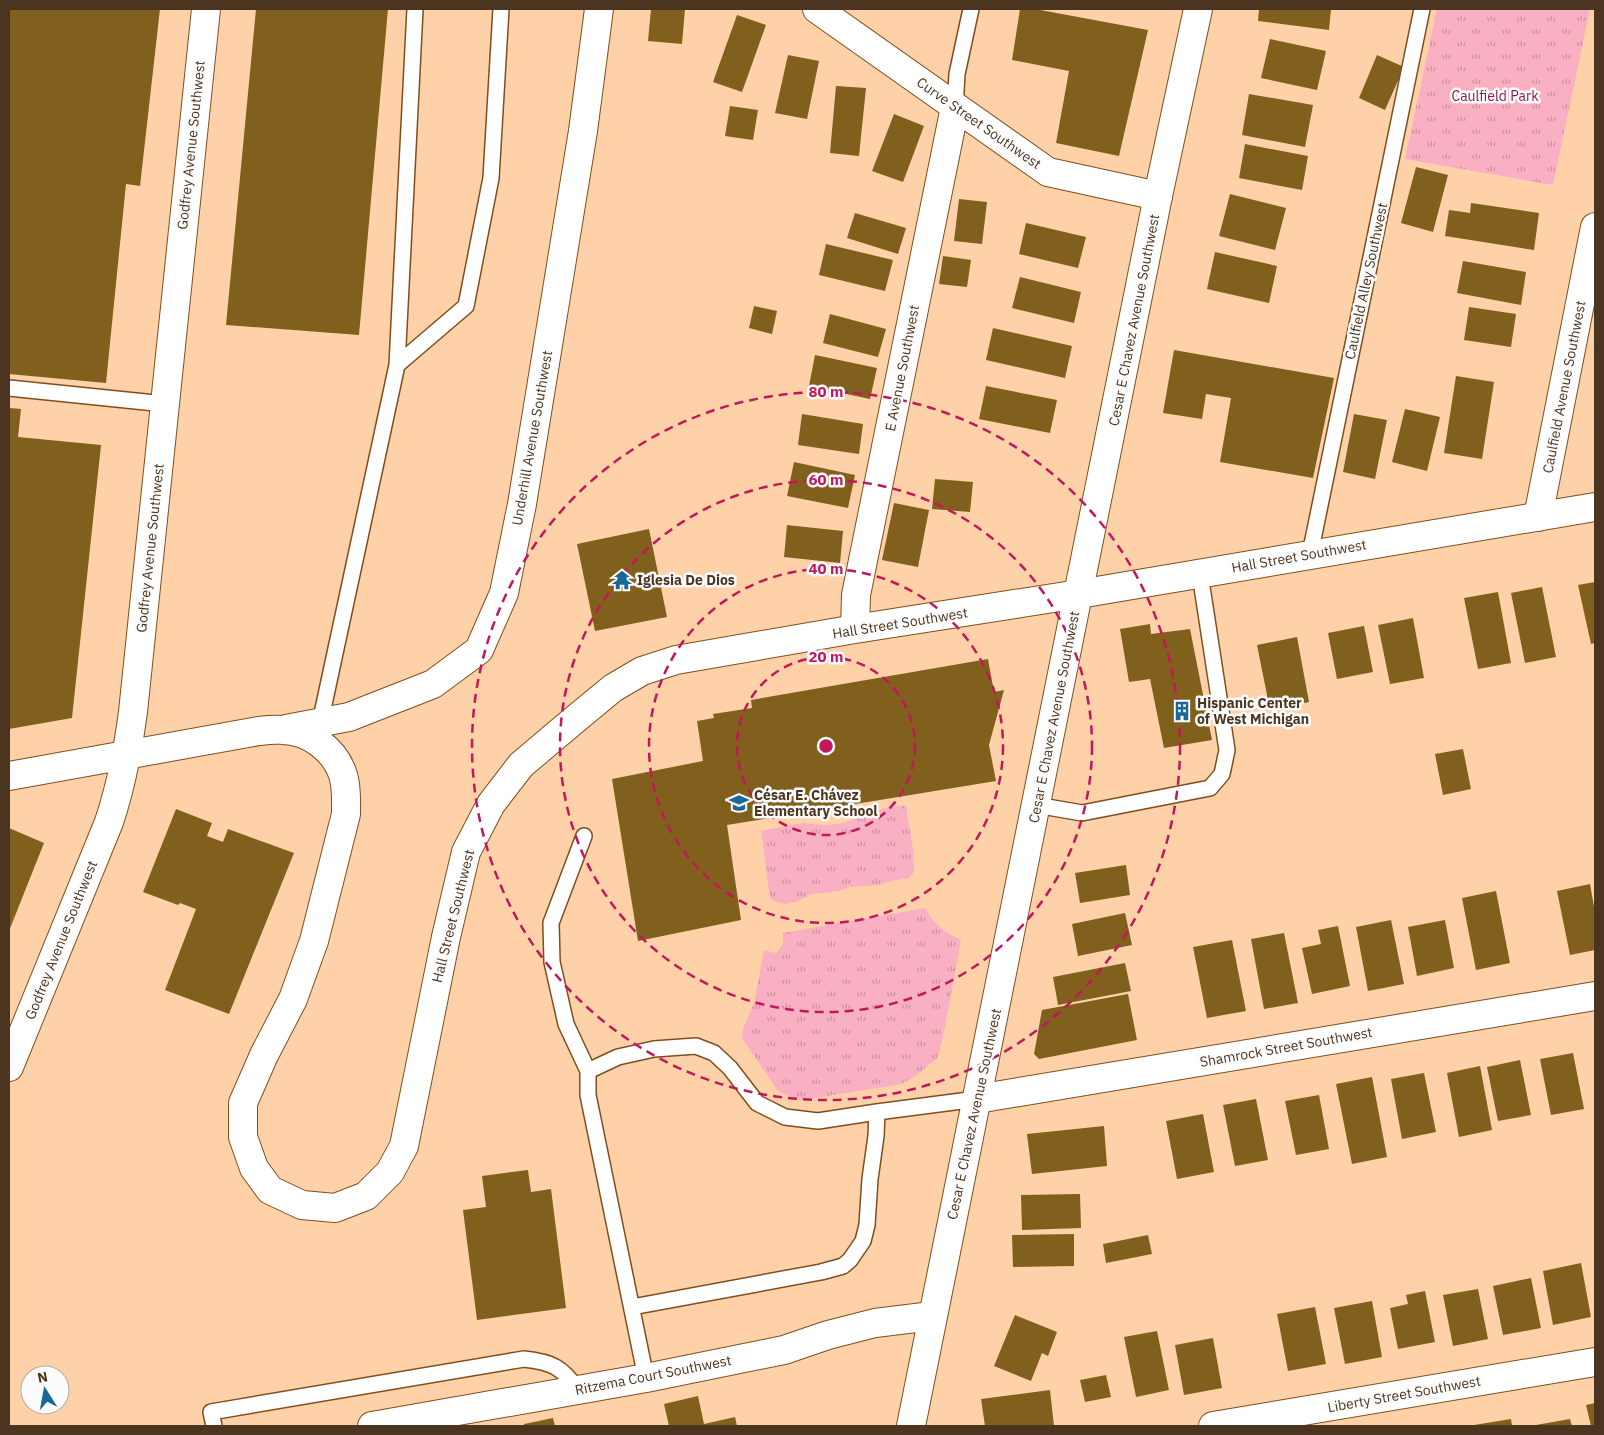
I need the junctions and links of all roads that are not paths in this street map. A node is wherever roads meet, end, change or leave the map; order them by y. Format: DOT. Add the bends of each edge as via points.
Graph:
graph roads {
  1 [pos="206,9"];
  2 [pos="415,9"];
  3 [pos="501,9"];
  4 [pos="598,9"];
  5 [pos="817,9"];
  6 [pos="971,9"];
  7 [pos="1198,9"];
  8 [pos="1422,9"];
  9 [pos="955,106"];
  10 [pos="1158,196"];
  11 [pos="1595,227"];
  12 [pos="397,366"];
  13 [pos="9,388"];
  14 [pos="164,404"];
  15 [pos="1595,507"];
  16 [pos="1538,517"];
  17 [pos="1310,554"];
  18 [pos="1200,574"];
  19 [pos="1079,594"];
  20 [pos="855,629"];
  21 [pos="320,722"];
  22 [pos="284,730"];
  23 [pos="128,754"];
  24 [pos="9,776"];
  25 [pos="1036,805"];
  26 [pos="584,836"];
  27 [pos="1595,996"];
  28 [pos="9,1067"];
  29 [pos="588,1072"];
  30 [pos="977,1099"];
  31 [pos="877,1112"];
  32 [pos="632,1307"];
  33 [pos="932,1316"];
  34 [pos="1595,1362"];
  35 [pos="646,1378"];
  36 [pos="578,1390"];
  37 [pos="212,1419"];
  38 [pos="372,1426"];
  39 [pos="911,1426"];
  40 [pos="1213,1426"];
  1 -- 14 [label="street, Godfrey Avenue Southwest"];
  2 -- 12 [label="lane"];
  3 -- 12 [label="lane" via="491,178 466,306"];
  4 -- 21 [label="street, Underhill Avenue Southwest" via="583,131 522,504 504,593 479,650 433,684 349,717"];
  5 -- 9 [label="street, Curve Street Southwest"];
  6 -- 9 [label="lane" via="957,74"];
  7 -- 10 [label="street, Cesar E Chavez Avenue Southwest"];
  8 -- 17 [label="lane, Caulfield Alley Southwest"];
  9 -- 10 [label="street, Curve Street Southwest" via="1048,172"];
  9 -- 20 [label="street, E Avenue Southwest" via="856,595"];
  10 -- 19 [label="street, Cesar E Chavez Avenue Southwest"];
  11 -- 16 [label="street, Caulfield Avenue Southwest"];
  12 -- 21 [label="lane"];
  13 -- 14 [label="lane"];
  14 -- 23 [label="street, Godfrey Avenue Southwest"];
  15 -- 16 [label="street, Hall Street Southwest"];
  16 -- 17 [label="street, Hall Street Southwest"];
  17 -- 18 [label="street, Hall Street Southwest"];
  18 -- 19 [label="street, Hall Street Southwest"];
  18 -- 25 [label="lane" via="1227,750 1222,774 1210,788 1082,814"];
  19 -- 20 [label="street, Hall Street Southwest"];
  19 -- 25 [label="street, Cesar E Chavez Avenue Southwest"];
  20 -- 22 [label="street, Hall Street Southwest" via="676,660 642,671 613,688 521,765 491,804 466,852 404,1146 390,1172 366,1196 335,1208 302,1205 270,1190 254,1168 243,1137 243,1103 294,999 314,941 346,814 343,776 337,761 309,736"];
  21 -- 22 [label="street, Underhill Avenue Southwest"];
  22 -- 23 [label="street, Hall Street Southwest" via="259,731"];
  23 -- 24 [label="street, Hall Street Southwest"];
  23 -- 28 [label="street, Godfrey Avenue Southwest" via="109,822"];
  25 -- 30 [label="street, Cesar E Chavez Avenue Southwest"];
  26 -- 29 [label="lane" via="551,923 552,962 566,1024"];
  27 -- 30 [label="street, Shamrock Street Southwest"];
  29 -- 31 [label="lane" via="618,1057 654,1049 696,1046 714,1052 757,1103 785,1117 818,1121"];
  29 -- 32 [label="lane" via="588,1094"];
  30 -- 31 [label="lane"];
  30 -- 33 [label="street, Cesar E Chavez Avenue Southwest"];
  31 -- 32 [label="lane" via="867,1225 863,1241 843,1266"];
  32 -- 35 [label="lane"];
  33 -- 35 [label="street, Ritzema Court Southwest" via="875,1323 784,1350"];
  33 -- 39 [label="street, Cesar E Chavez Avenue Southwest"];
  34 -- 40 [label="street, Liberty Street Southwest"];
  35 -- 36 [label="street, Ritzema Court Southwest"];
  36 -- 37 [label="lane" via="556,1366 524,1359"];
  36 -- 38 [label="street, Ritzema Court Southwest"];
}
